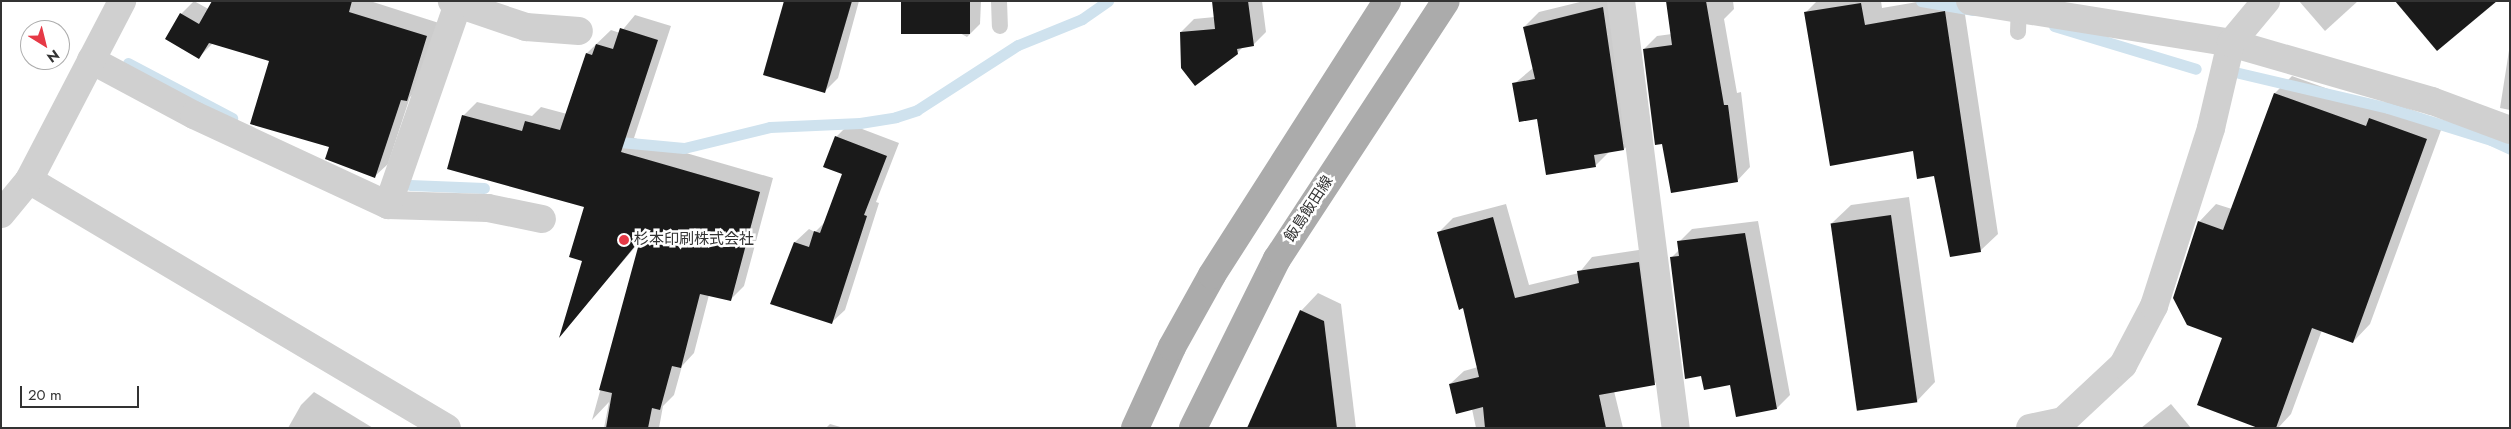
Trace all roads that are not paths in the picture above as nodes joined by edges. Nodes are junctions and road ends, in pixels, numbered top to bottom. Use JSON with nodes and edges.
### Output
{"nodes":[{"id":1,"x":122,"y":1,"type":"edge"},
{"id":2,"x":999,"y":1,"type":"edge"},
{"id":3,"x":1387,"y":1,"type":"edge"},
{"id":4,"x":1446,"y":1,"type":"edge"},
{"id":5,"x":1621,"y":1,"type":"edge"},
{"id":6,"x":1970,"y":1,"type":"edge"},
{"id":7,"x":2266,"y":1,"type":"edge"},
{"id":8,"x":455,"y":3,"type":"edge"},
{"id":9,"x":1000,"y":26,"type":"dead end"},
{"id":10,"x":579,"y":31,"type":"dead end"},
{"id":11,"x":2231,"y":43,"type":"junction"},
{"id":12,"x":91,"y":60,"type":"junction"},
{"id":13,"x":2510,"y":130,"type":"edge"},
{"id":14,"x":29,"y":180,"type":"junction"},
{"id":15,"x":388,"y":205,"type":"junction"},
{"id":16,"x":1,"y":214,"type":"edge"},
{"id":17,"x":542,"y":219,"type":"dead end"},
{"id":18,"x":447,"y":428,"type":"edge"},
{"id":19,"x":1135,"y":428,"type":"edge"},
{"id":20,"x":1193,"y":428,"type":"edge"},
{"id":21,"x":1676,"y":428,"type":"edge"},
{"id":22,"x":2030,"y":428,"type":"edge"}],
"edges":[{"from":1,"to":12,"type":"street"},
{"from":2,"to":9,"type":"lane"},
{"from":3,"to":19,"type":"main road"},
{"from":4,"to":20,"type":"main road","name":"飯島飯田線"},
{"from":5,"to":21,"type":"street"},
{"from":6,"to":11,"type":"street"},
{"from":7,"to":11,"type":"street"},
{"from":8,"to":10,"type":"street"},
{"from":8,"to":15,"type":"street"},
{"from":11,"to":13,"type":"street"},
{"from":11,"to":22,"type":"street"},
{"from":12,"to":14,"type":"street"},
{"from":12,"to":15,"type":"street"},
{"from":14,"to":16,"type":"street"},
{"from":14,"to":18,"type":"street"},
{"from":15,"to":17,"type":"street"}]}
